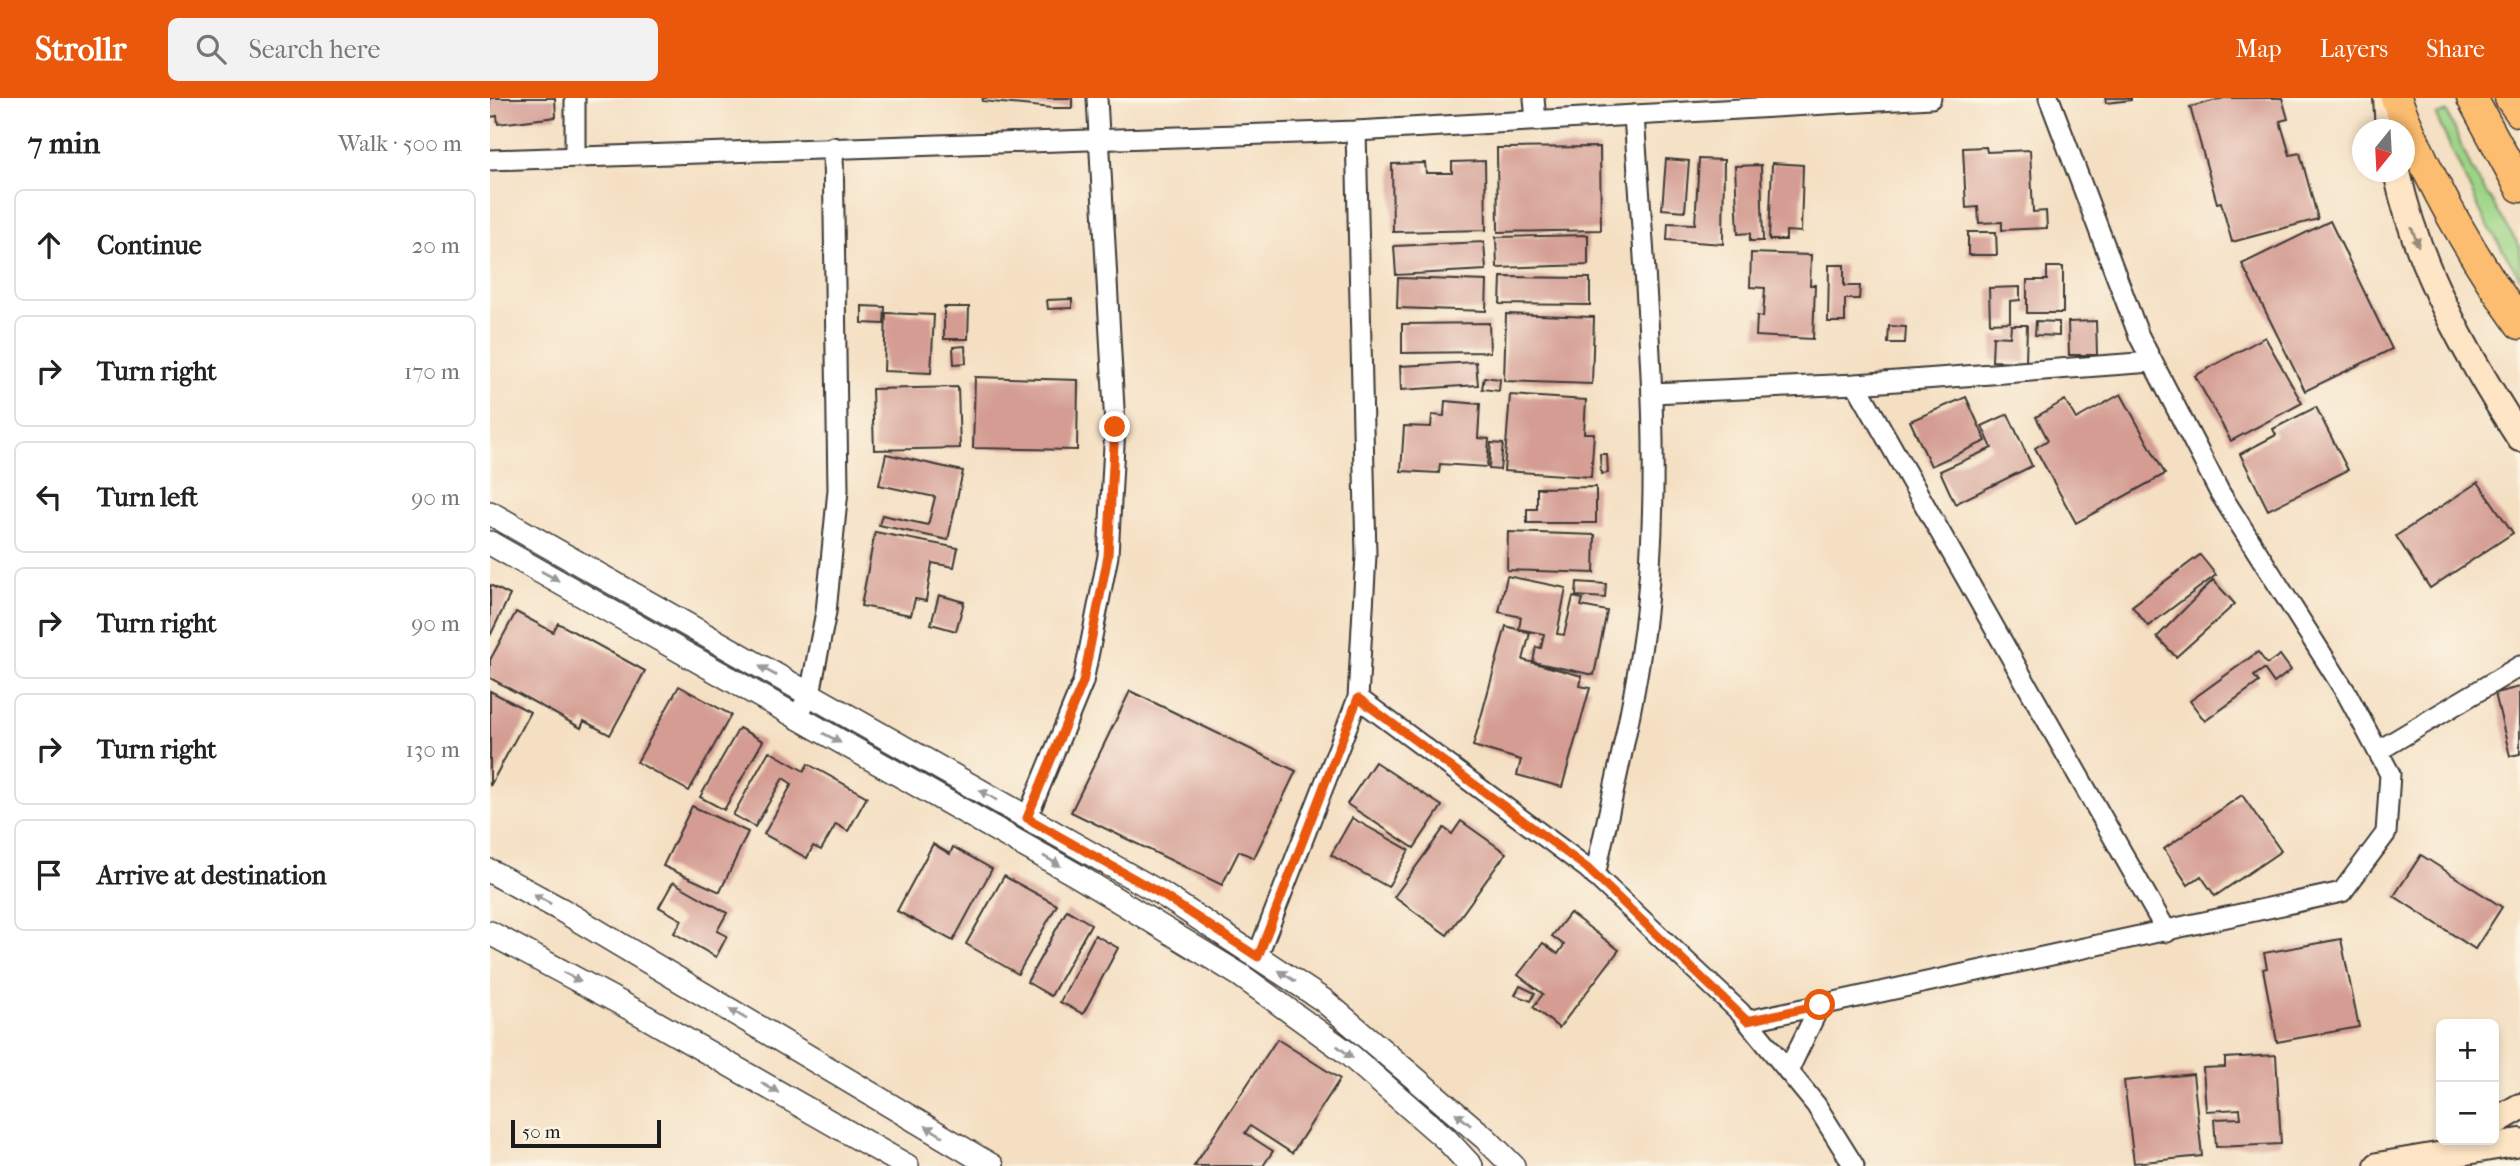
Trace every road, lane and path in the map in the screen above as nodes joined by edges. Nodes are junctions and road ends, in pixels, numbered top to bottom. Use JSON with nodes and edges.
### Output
{"nodes":[{"id":1,"x":575,"y":98,"type":"edge"},
{"id":2,"x":1097,"y":98,"type":"edge"},
{"id":3,"x":1534,"y":98,"type":"edge"},
{"id":4,"x":1931,"y":98,"type":"edge"},
{"id":5,"x":2049,"y":98,"type":"edge"},
{"id":6,"x":2387,"y":98,"type":"edge"},
{"id":7,"x":2396,"y":98,"type":"edge"},
{"id":8,"x":2472,"y":98,"type":"edge"},
{"id":9,"x":2510,"y":98,"type":"edge"},
{"id":10,"x":2520,"y":112,"type":"edge"},
{"id":11,"x":1634,"y":115,"type":"junction"},
{"id":12,"x":2388,"y":119,"type":"edge"},
{"id":13,"x":1536,"y":121,"type":"junction"},
{"id":14,"x":1356,"y":131,"type":"junction"},
{"id":15,"x":1098,"y":139,"type":"junction"},
{"id":16,"x":833,"y":147,"type":"junction"},
{"id":17,"x":575,"y":155,"type":"junction"},
{"id":18,"x":490,"y":160,"type":"edge"},
{"id":19,"x":2399,"y":182,"type":"edge"},
{"id":20,"x":2520,"y":187,"type":"edge"},
{"id":21,"x":2520,"y":324,"type":"edge"},
{"id":22,"x":2152,"y":362,"type":"junction"},
{"id":23,"x":1856,"y":384,"type":"junction"},
{"id":24,"x":1652,"y":393,"type":"junction"},
{"id":25,"x":2520,"y":438,"type":"edge"},
{"id":26,"x":490,"y":513,"type":"edge"},
{"id":27,"x":490,"y":543,"type":"edge"},
{"id":28,"x":2520,"y":666,"type":"edge"},
{"id":29,"x":810,"y":694,"type":"junction"},
{"id":30,"x":1358,"y":698,"type":"junction"},
{"id":31,"x":796,"y":718,"type":"junction"},
{"id":32,"x":2378,"y":751,"type":"junction"},
{"id":33,"x":1027,"y":818,"type":"junction"},
{"id":34,"x":490,"y":871,"type":"edge"},
{"id":35,"x":1595,"y":876,"type":"junction"},
{"id":36,"x":2167,"y":932,"type":"junction"},
{"id":37,"x":490,"y":933,"type":"edge"},
{"id":38,"x":1258,"y":957,"type":"junction"},
{"id":39,"x":1820,"y":1005,"type":"junction"},
{"id":40,"x":1747,"y":1021,"type":"junction"},
{"id":41,"x":1788,"y":1071,"type":"junction"},
{"id":42,"x":2520,"y":1107,"type":"edge"},
{"id":43,"x":2499,"y":1119,"type":"edge"},
{"id":44,"x":2520,"y":1142,"type":"edge"},
{"id":45,"x":2444,"y":1145,"type":"edge"},
{"id":46,"x":2410,"y":1160,"type":"junction"},
{"id":47,"x":907,"y":1166,"type":"edge"},
{"id":48,"x":992,"y":1166,"type":"edge"},
{"id":49,"x":1471,"y":1166,"type":"edge"},
{"id":50,"x":1513,"y":1166,"type":"edge"},
{"id":51,"x":1854,"y":1166,"type":"edge"},
{"id":52,"x":2378,"y":1166,"type":"edge"}],
"edges":[{"from":1,"to":17,"type":"street"},
{"from":2,"to":15,"type":"street"},
{"from":3,"to":13,"type":"street"},
{"from":4,"to":11,"type":"street"},
{"from":5,"to":22,"type":"street"},
{"from":6,"to":12,"type":"main road"},
{"from":7,"to":21,"type":"main road"},
{"from":8,"to":20,"type":"main road"},
{"from":9,"to":10,"type":"main road"},
{"from":11,"to":13,"type":"street"},
{"from":11,"to":24,"type":"street"},
{"from":13,"to":14,"type":"street"},
{"from":14,"to":15,"type":"street"},
{"from":14,"to":30,"type":"street"},
{"from":15,"to":16,"type":"street"},
{"from":15,"to":33,"type":"street"},
{"from":16,"to":17,"type":"street"},
{"from":16,"to":29,"type":"street"},
{"from":17,"to":18,"type":"street"},
{"from":19,"to":25,"type":"main road","one_way":true},
{"from":22,"to":23,"type":"street"},
{"from":22,"to":32,"type":"street"},
{"from":23,"to":24,"type":"street"},
{"from":23,"to":36,"type":"street"},
{"from":24,"to":35,"type":"street"},
{"from":29,"to":26,"type":"street","one_way":true},
{"from":27,"to":31,"type":"street","one_way":true},
{"from":28,"to":32,"type":"street"},
{"from":29,"to":31,"type":"street"},
{"from":33,"to":29,"type":"street","one_way":true},
{"from":30,"to":35,"type":"street"},
{"from":30,"to":38,"type":"street"},
{"from":31,"to":49,"type":"street","one_way":true},
{"from":32,"to":36,"type":"street"},
{"from":33,"to":38,"type":"street"},
{"from":48,"to":34,"type":"street","one_way":true},
{"from":35,"to":40,"type":"street"},
{"from":36,"to":39,"type":"street"},
{"from":37,"to":47,"type":"street","one_way":true},
{"from":50,"to":38,"type":"street","one_way":true},
{"from":39,"to":40,"type":"street"},
{"from":39,"to":41,"type":"street"},
{"from":40,"to":41,"type":"street"},
{"from":41,"to":51,"type":"street"},
{"from":42,"to":43,"type":"main road"},
{"from":44,"to":46,"type":"main road"},
{"from":45,"to":46,"type":"main road"},
{"from":46,"to":52,"type":"main road"}]}
